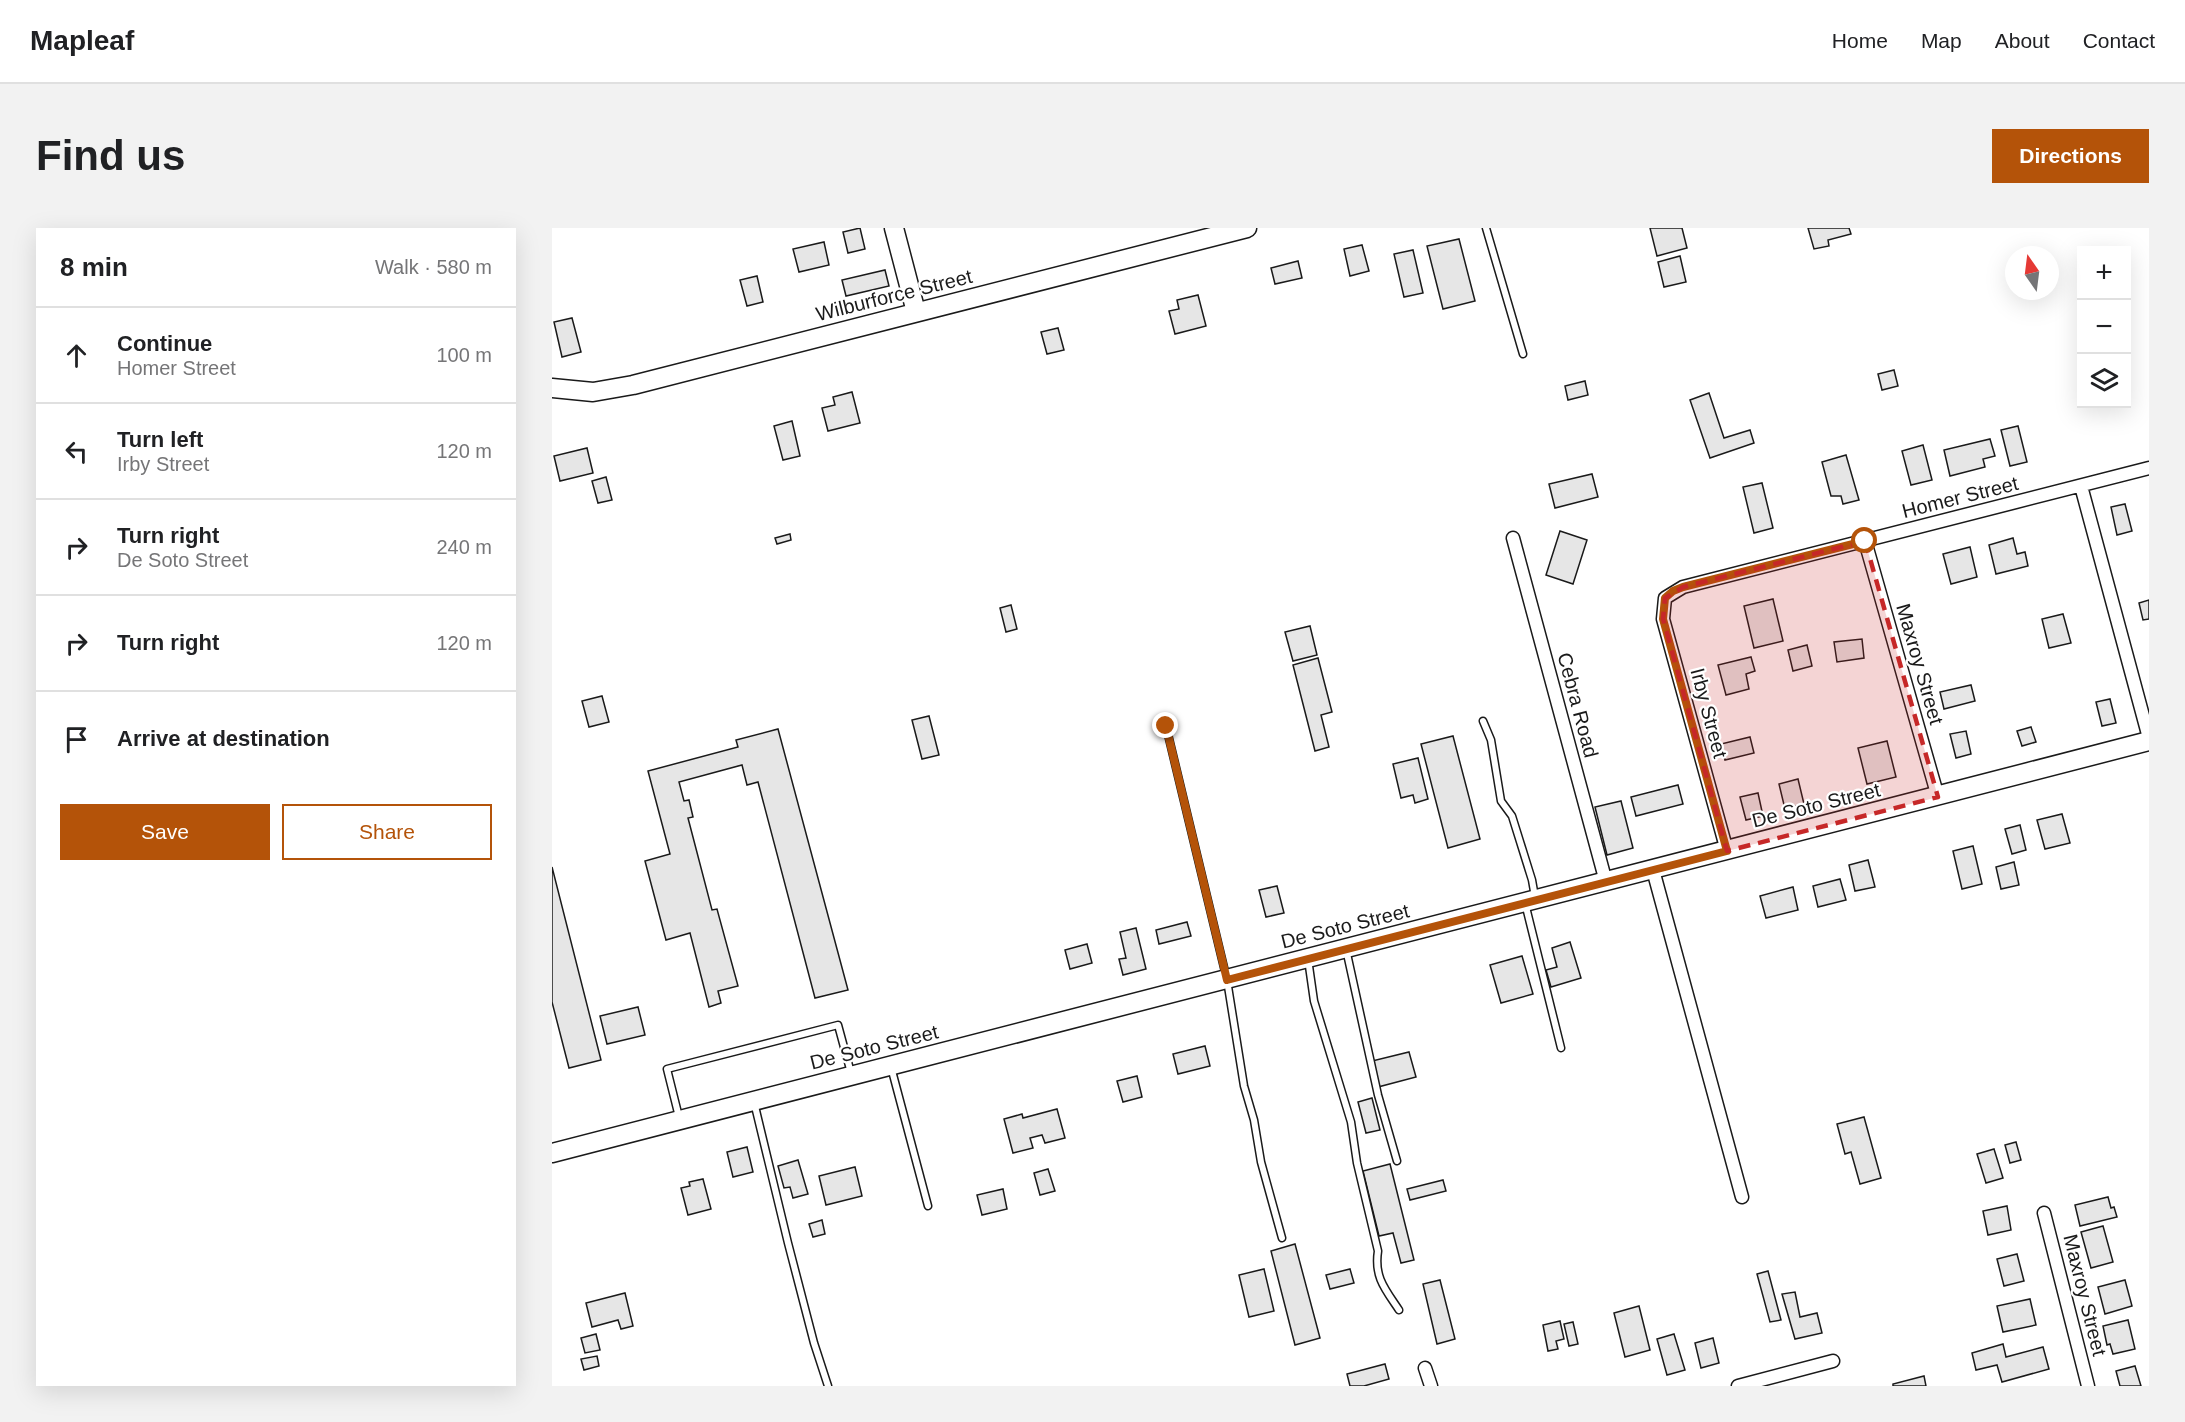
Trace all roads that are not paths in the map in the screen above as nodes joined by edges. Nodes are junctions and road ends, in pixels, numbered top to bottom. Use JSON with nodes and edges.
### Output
{"nodes":[{"id":1,"x":894,"y":228,"type":"edge"},
{"id":2,"x":1247,"y":228,"type":"edge"},
{"id":3,"x":1486,"y":228,"type":"edge"},
{"id":4,"x":916,"y":312,"type":"junction"},
{"id":5,"x":1523,"y":354,"type":"dead end"},
{"id":6,"x":552,"y":388,"type":"edge"},
{"id":7,"x":2149,"y":468,"type":"edge"},
{"id":8,"x":2081,"y":486,"type":"junction"},
{"id":9,"x":1513,"y":538,"type":"dead end"},
{"id":10,"x":1865,"y":541,"type":"junction"},
{"id":11,"x":1675,"y":590,"type":"joint"},
{"id":12,"x":1483,"y":721,"type":"dead end"},
{"id":13,"x":1166,"y":726,"type":"dead end"},
{"id":14,"x":2149,"y":739,"type":"edge"},
{"id":15,"x":1938,"y":796,"type":"junction"},
{"id":16,"x":1727,"y":851,"type":"junction"},
{"id":17,"x":1653,"y":870,"type":"junction"},
{"id":18,"x":1606,"y":882,"type":"junction"},
{"id":19,"x":1530,"y":902,"type":"junction"},
{"id":20,"x":1346,"y":949,"type":"junction"},
{"id":21,"x":1308,"y":959,"type":"junction"},
{"id":22,"x":1227,"y":980,"type":"junction"},
{"id":23,"x":1562,"y":1048,"type":"dead end"},
{"id":24,"x":891,"y":1066,"type":"junction"},
{"id":25,"x":852,"y":1076,"type":"junction"},
{"id":26,"x":754,"y":1101,"type":"junction"},
{"id":27,"x":679,"y":1121,"type":"junction"},
{"id":28,"x":552,"y":1153,"type":"edge"},
{"id":29,"x":1397,"y":1161,"type":"dead end"},
{"id":30,"x":1742,"y":1197,"type":"dead end"},
{"id":31,"x":928,"y":1206,"type":"dead end"},
{"id":32,"x":2044,"y":1213,"type":"dead end"},
{"id":33,"x":1282,"y":1238,"type":"dead end"},
{"id":34,"x":1399,"y":1310,"type":"dead end"},
{"id":35,"x":1833,"y":1361,"type":"dead end"},
{"id":36,"x":1425,"y":1368,"type":"dead end"},
{"id":37,"x":1756,"y":1384,"type":"edge"},
{"id":38,"x":828,"y":1386,"type":"edge"},
{"id":39,"x":1431,"y":1386,"type":"edge"},
{"id":40,"x":1738,"y":1386,"type":"edge"},
{"id":41,"x":2088,"y":1386,"type":"edge"}],
"edges":[{"from":1,"to":4,"type":"street"},
{"from":2,"to":4,"type":"street","name":"Wilburforce Street"},
{"from":3,"to":5,"type":"lane"},
{"from":4,"to":6,"type":"street","name":"Wilburforce Street"},
{"from":7,"to":8,"type":"street","name":"Homer Street"},
{"from":8,"to":10,"type":"street","name":"Homer Street"},
{"from":8,"to":14,"type":"street"},
{"from":9,"to":18,"type":"street","name":"Cebra Road"},
{"from":10,"to":11,"type":"street","name":"Homer Street"},
{"from":10,"to":15,"type":"street","name":"Maxroy Street"},
{"from":11,"to":16,"type":"street","name":"Irby Street"},
{"from":12,"to":19,"type":"lane"},
{"from":13,"to":22,"type":"lane"},
{"from":14,"to":15,"type":"street","name":"De Soto Street"},
{"from":15,"to":16,"type":"street","name":"De Soto Street"},
{"from":16,"to":17,"type":"street","name":"De Soto Street"},
{"from":17,"to":18,"type":"street","name":"De Soto Street"},
{"from":17,"to":30,"type":"street"},
{"from":18,"to":19,"type":"street","name":"De Soto Street"},
{"from":19,"to":20,"type":"street","name":"De Soto Street"},
{"from":19,"to":23,"type":"lane"},
{"from":20,"to":21,"type":"street","name":"De Soto Street"},
{"from":20,"to":29,"type":"lane"},
{"from":21,"to":22,"type":"street","name":"De Soto Street"},
{"from":21,"to":34,"type":"lane"},
{"from":22,"to":24,"type":"street","name":"De Soto Street"},
{"from":22,"to":33,"type":"lane"},
{"from":24,"to":25,"type":"street","name":"De Soto Street"},
{"from":24,"to":31,"type":"lane"},
{"from":25,"to":26,"type":"street","name":"De Soto Street"},
{"from":25,"to":27,"type":"lane"},
{"from":26,"to":27,"type":"street","name":"De Soto Street"},
{"from":26,"to":38,"type":"lane"},
{"from":27,"to":28,"type":"street","name":"De Soto Street"},
{"from":32,"to":41,"type":"street","name":"Maxroy Street"},
{"from":35,"to":37,"type":"street"},
{"from":36,"to":39,"type":"street"},
{"from":37,"to":40,"type":"street"}]}
